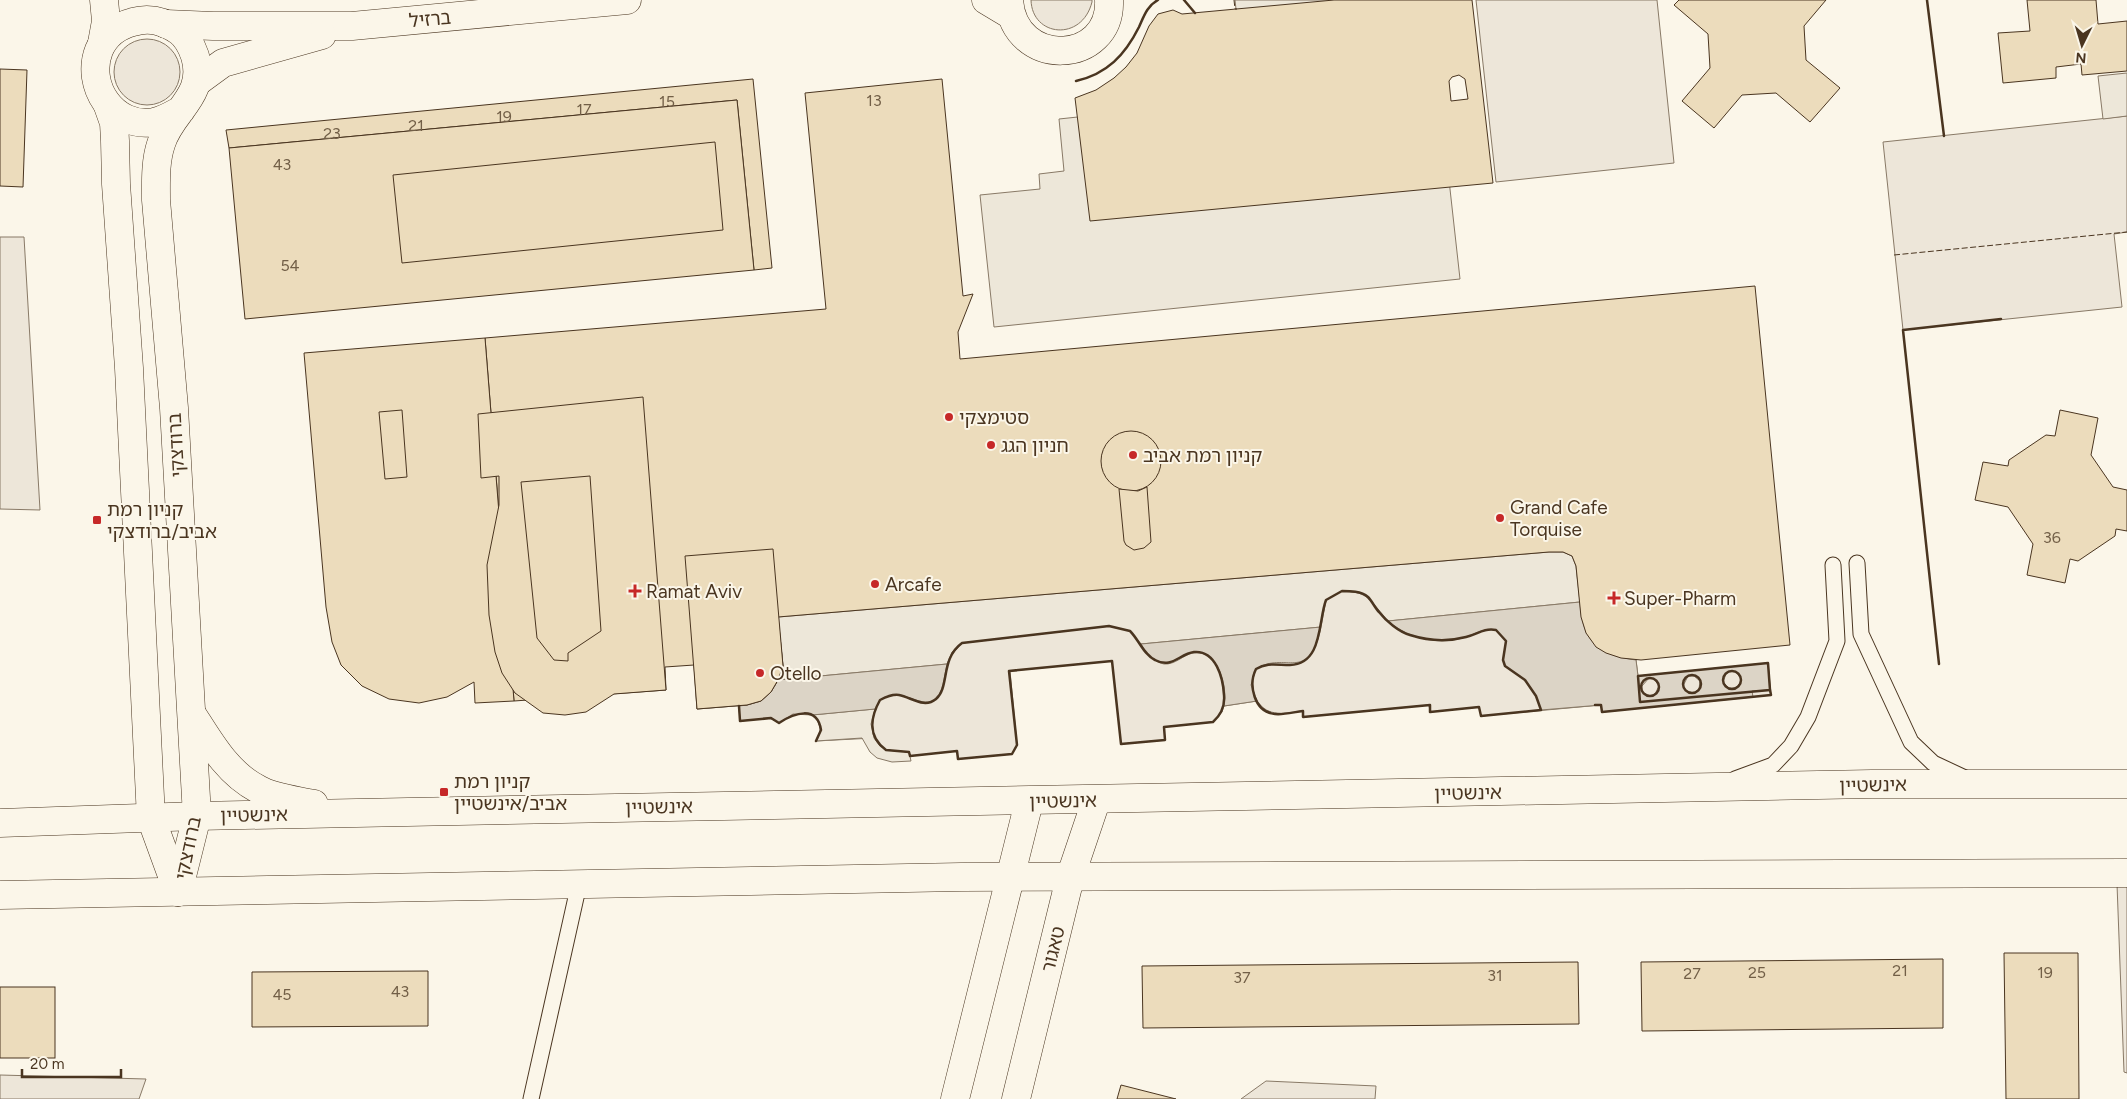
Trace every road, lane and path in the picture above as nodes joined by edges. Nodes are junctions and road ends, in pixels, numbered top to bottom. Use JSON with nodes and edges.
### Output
{"nodes":[{"id":1,"x":104,"y":0,"type":"edge"},
{"id":2,"x":627,"y":0,"type":"edge"},
{"id":3,"x":986,"y":0,"type":"edge"},
{"id":4,"x":1111,"y":2,"type":"edge"},
{"id":5,"x":1010,"y":8,"type":"edge"},
{"id":6,"x":156,"y":15,"type":"edge"},
{"id":7,"x":352,"y":26,"type":"junction"},
{"id":8,"x":102,"y":43,"type":"junction"},
{"id":9,"x":197,"y":82,"type":"junction"},
{"id":10,"x":108,"y":106,"type":"junction"},
{"id":11,"x":181,"y":110,"type":"junction"},
{"id":12,"x":1857,"y":563,"type":"dead end"},
{"id":13,"x":1832,"y":564,"type":"dead end"},
{"id":14,"x":191,"y":713,"type":"junction"},
{"id":15,"x":1975,"y":784,"type":"junction"},
{"id":16,"x":2127,"y":784,"type":"edge"},
{"id":17,"x":1708,"y":788,"type":"junction"},
{"id":18,"x":1096,"y":801,"type":"junction"},
{"id":19,"x":1029,"y":802,"type":"junction"},
{"id":20,"x":357,"y":813,"type":"junction"},
{"id":21,"x":197,"y":816,"type":"junction"},
{"id":22,"x":151,"y":818,"type":"junction"},
{"id":23,"x":0,"y":823,"type":"edge"},
{"id":24,"x":2127,"y":873,"type":"edge"},
{"id":25,"x":1011,"y":878,"type":"junction"},
{"id":26,"x":1070,"y":878,"type":"junction"},
{"id":27,"x":579,"y":884,"type":"junction"},
{"id":28,"x":178,"y":892,"type":"junction"},
{"id":29,"x":0,"y":895,"type":"edge"},
{"id":30,"x":531,"y":1099,"type":"edge"},
{"id":31,"x":955,"y":1099,"type":"edge"},
{"id":32,"x":1016,"y":1099,"type":"edge"}],
"edges":[{"from":1,"to":8,"type":"street"},
{"from":2,"to":7,"type":"street","name":"ברזיל"},
{"from":3,"to":5,"type":"street"},
{"from":4,"to":5,"type":"street"},
{"from":6,"to":7,"type":"street","name":"ברזיל"},
{"from":6,"to":8,"type":"street"},
{"from":6,"to":9,"type":"street"},
{"from":7,"to":9,"type":"street","name":"ברזיל"},
{"from":8,"to":10,"type":"street"},
{"from":9,"to":11,"type":"street"},
{"from":10,"to":11,"type":"street"},
{"from":10,"to":22,"type":"street","name":"ברודצקי"},
{"from":11,"to":14,"type":"street","name":"ברודצקי"},
{"from":12,"to":15,"type":"lane"},
{"from":13,"to":17,"type":"lane"},
{"from":14,"to":20,"type":"street"},
{"from":14,"to":21,"type":"street","name":"ברודצקי"},
{"from":15,"to":16,"type":"street","name":"אינשטיין"},
{"from":15,"to":17,"type":"street","name":"אינשטיין"},
{"from":17,"to":18,"type":"street","name":"אינשטיין"},
{"from":18,"to":19,"type":"street","name":"אינשטיין"},
{"from":18,"to":26,"type":"street","name":"טאגור"},
{"from":19,"to":20,"type":"street","name":"אינשטיין"},
{"from":19,"to":25,"type":"street"},
{"from":20,"to":21,"type":"street","name":"אינשטיין"},
{"from":21,"to":22,"type":"street","name":"אינשטיין"},
{"from":21,"to":28,"type":"street","name":"ברודצקי"},
{"from":22,"to":23,"type":"street","name":"אינשטיין"},
{"from":22,"to":28,"type":"street","name":"ברודצקי"},
{"from":24,"to":26,"type":"street"},
{"from":25,"to":26,"type":"street"},
{"from":25,"to":27,"type":"street"},
{"from":25,"to":31,"type":"street"},
{"from":26,"to":32,"type":"street","name":"טאגור"},
{"from":27,"to":28,"type":"street"},
{"from":27,"to":30,"type":"lane"},
{"from":28,"to":29,"type":"street"}]}
